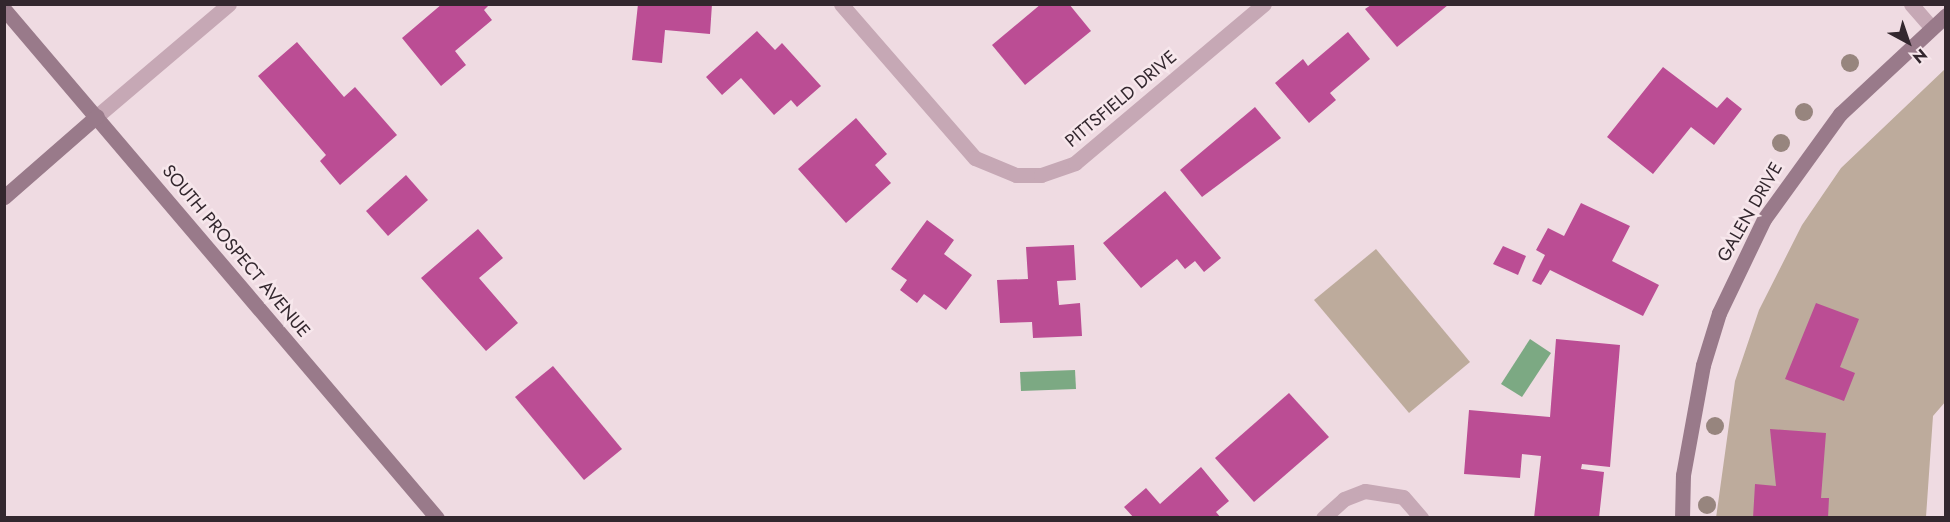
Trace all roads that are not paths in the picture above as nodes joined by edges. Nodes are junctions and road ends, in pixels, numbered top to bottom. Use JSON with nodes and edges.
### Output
{"nodes":[{"id":1,"x":229,"y":4,"type":"edge"},
{"id":2,"x":841,"y":4,"type":"edge"},
{"id":3,"x":1264,"y":4,"type":"edge"},
{"id":4,"x":1911,"y":4,"type":"edge"},
{"id":5,"x":4,"y":9,"type":"edge"},
{"id":6,"x":1946,"y":15,"type":"edge"},
{"id":7,"x":1929,"y":25,"type":"junction"},
{"id":8,"x":97,"y":116,"type":"junction"},
{"id":9,"x":4,"y":197,"type":"edge"},
{"id":10,"x":436,"y":518,"type":"edge"},
{"id":11,"x":1323,"y":518,"type":"edge"},
{"id":12,"x":1421,"y":518,"type":"edge"},
{"id":13,"x":1682,"y":518,"type":"edge"}],
"edges":[{"from":1,"to":8,"type":"street"},
{"from":2,"to":3,"type":"street","name":"PITTSFIELD DRIVE"},
{"from":4,"to":7,"type":"street"},
{"from":5,"to":8,"type":"street","name":"SOUTH PROSPECT AVENUE"},
{"from":6,"to":7,"type":"street","name":"GALEN DRIVE"},
{"from":7,"to":13,"type":"street","name":"GALEN DRIVE"},
{"from":8,"to":9,"type":"street"},
{"from":8,"to":10,"type":"street","name":"SOUTH PROSPECT AVENUE"},
{"from":11,"to":12,"type":"street"}]}
